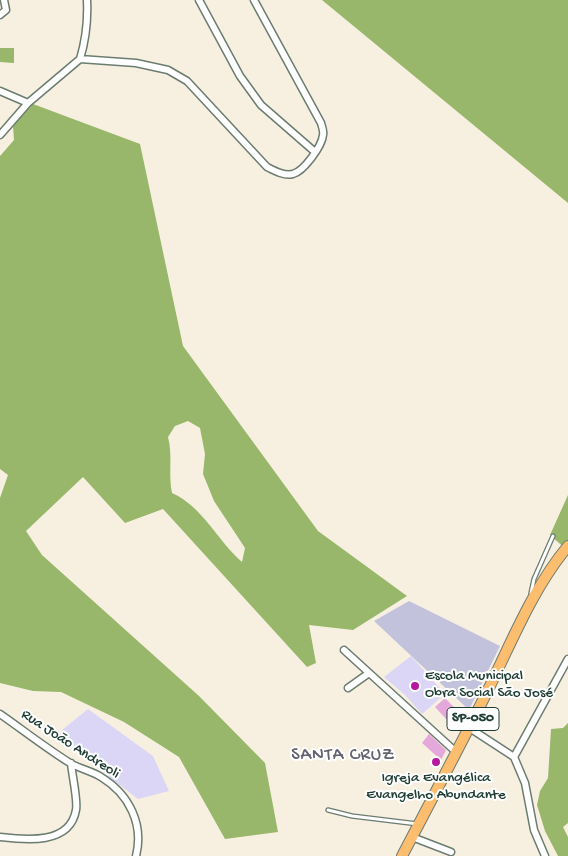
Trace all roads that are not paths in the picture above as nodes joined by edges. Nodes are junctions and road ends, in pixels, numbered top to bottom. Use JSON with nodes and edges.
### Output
{"nodes":[{"id":1,"x":4,"y":0,"type":"edge"},
{"id":2,"x":86,"y":0,"type":"edge"},
{"id":3,"x":200,"y":0,"type":"edge"},
{"id":4,"x":254,"y":0,"type":"edge"},
{"id":5,"x":3,"y":12,"type":"edge"},
{"id":6,"x":80,"y":58,"type":"junction"},
{"id":7,"x":0,"y":91,"type":"edge"},
{"id":8,"x":28,"y":103,"type":"junction"},
{"id":9,"x":0,"y":135,"type":"edge"},
{"id":10,"x":315,"y":152,"type":"junction"},
{"id":11,"x":553,"y":536,"type":"dead end"},
{"id":12,"x":568,"y":546,"type":"edge"},
{"id":13,"x":528,"y":607,"type":"junction"},
{"id":14,"x":344,"y":650,"type":"dead end"},
{"id":15,"x":568,"y":659,"type":"edge"},
{"id":16,"x":369,"y":673,"type":"junction"},
{"id":17,"x":348,"y":688,"type":"dead end"},
{"id":18,"x":0,"y":714,"type":"edge"},
{"id":19,"x":468,"y":727,"type":"junction"},
{"id":20,"x":456,"y":752,"type":"junction"},
{"id":21,"x":514,"y":757,"type":"junction"},
{"id":22,"x":71,"y":763,"type":"junction"},
{"id":23,"x":328,"y":810,"type":"dead end"},
{"id":24,"x":418,"y":824,"type":"junction"},
{"id":25,"x":0,"y":837,"type":"edge"},
{"id":26,"x":412,"y":837,"type":"junction"},
{"id":27,"x":451,"y":852,"type":"dead end"},
{"id":28,"x":136,"y":856,"type":"edge"},
{"id":29,"x":402,"y":856,"type":"edge"},
{"id":30,"x":545,"y":856,"type":"edge"}],
"edges":[{"from":1,"to":5,"type":"street"},
{"from":2,"to":6,"type":"street"},
{"from":3,"to":10,"type":"street"},
{"from":4,"to":10,"type":"street"},
{"from":6,"to":8,"type":"street"},
{"from":6,"to":10,"type":"street"},
{"from":7,"to":8,"type":"street"},
{"from":8,"to":9,"type":"street"},
{"from":11,"to":13,"type":"lane"},
{"from":12,"to":13,"type":"main road","number":"SP-050"},
{"from":13,"to":19,"type":"main road","number":"SP-050"},
{"from":14,"to":16,"type":"street"},
{"from":15,"to":21,"type":"street"},
{"from":16,"to":17,"type":"street"},
{"from":16,"to":20,"type":"street"},
{"from":18,"to":22,"type":"street","name":"Rua João Andreoli"},
{"from":19,"to":20,"type":"main road","number":"SP-050"},
{"from":19,"to":21,"type":"street"},
{"from":20,"to":24,"type":"main road","number":"SP-050"},
{"from":21,"to":30,"type":"street"},
{"from":22,"to":25,"type":"street"},
{"from":22,"to":28,"type":"street","name":"Rua João Andreoli"},
{"from":23,"to":24,"type":"lane"},
{"from":24,"to":26,"type":"main road","number":"SP-050"},
{"from":26,"to":27,"type":"street"},
{"from":26,"to":29,"type":"main road","number":"SP-050"}]}
